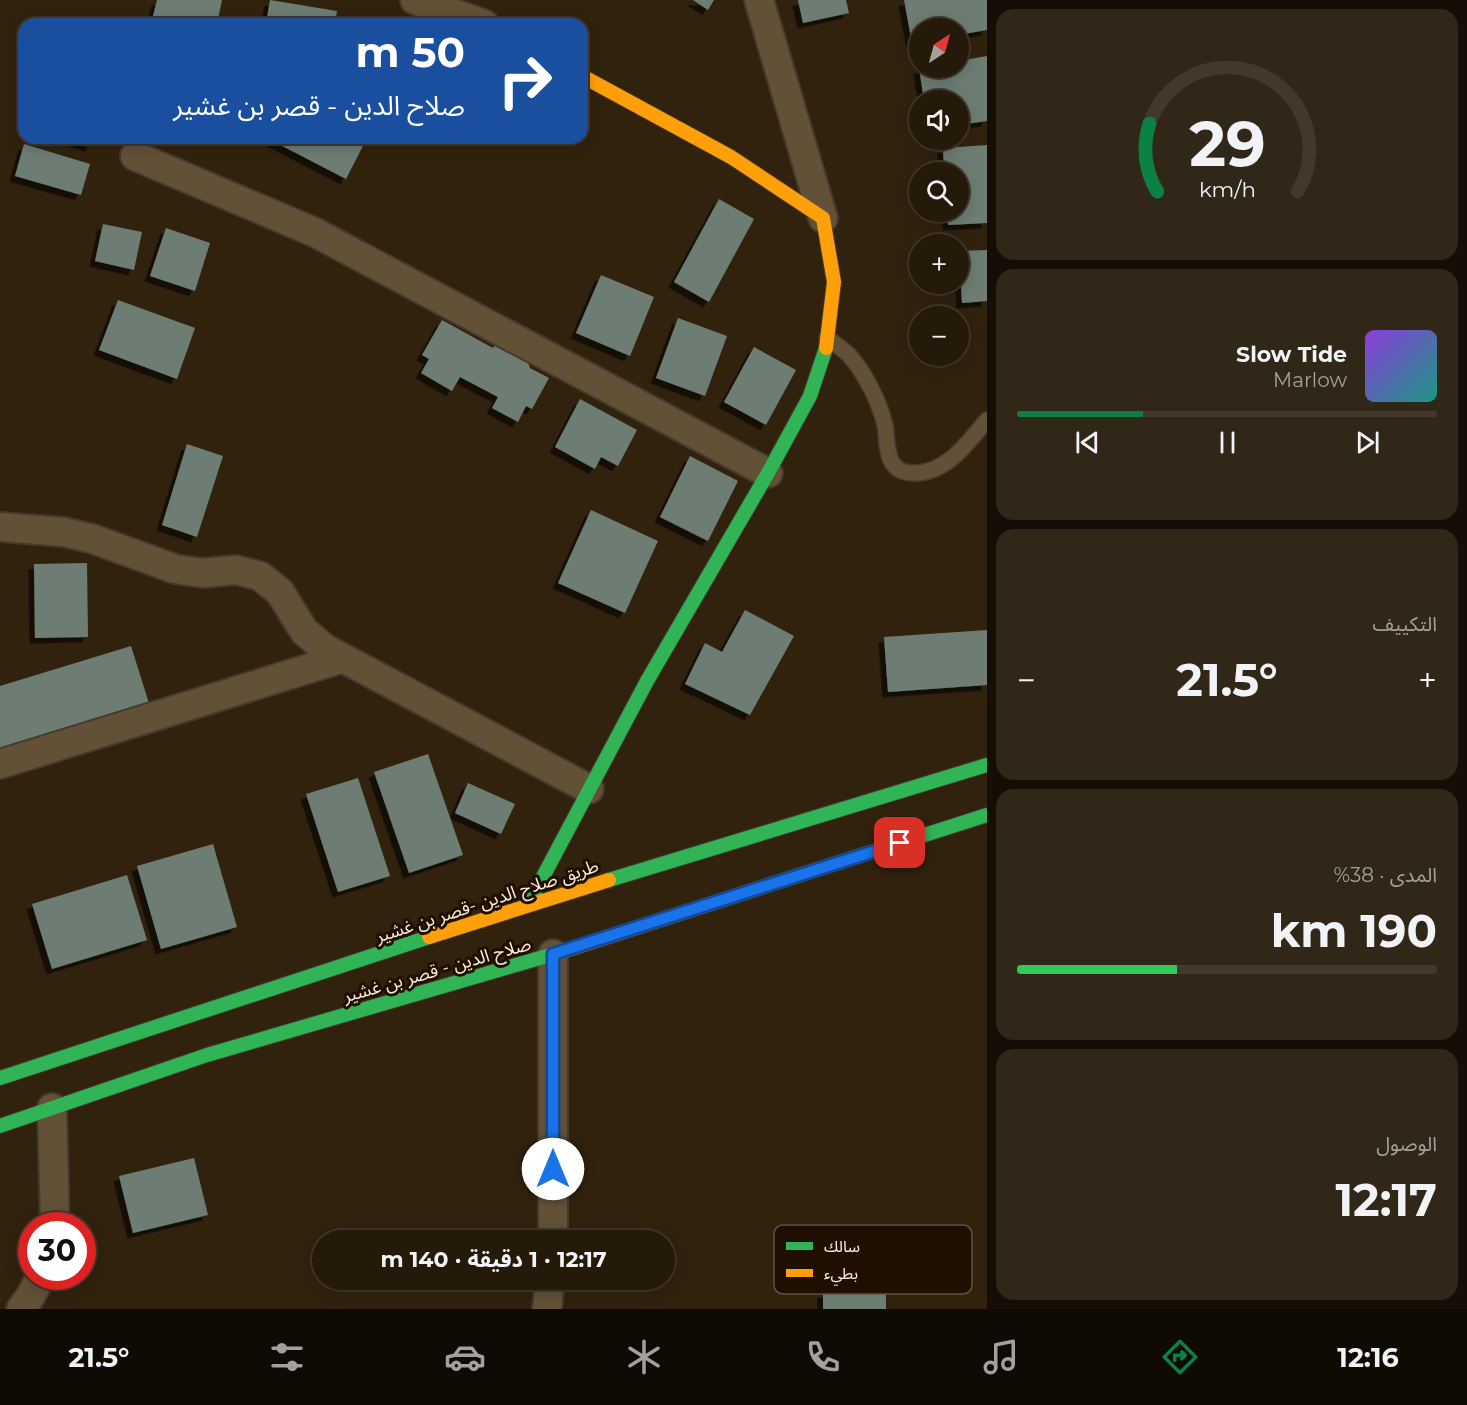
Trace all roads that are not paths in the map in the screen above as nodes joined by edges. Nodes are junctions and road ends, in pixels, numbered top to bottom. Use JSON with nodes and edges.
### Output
{"nodes":[{"id":1,"x":759,"y":0,"type":"edge"},
{"id":2,"x":421,"y":1,"type":"edge"},
{"id":3,"x":468,"y":18,"type":"edge"},
{"id":4,"x":588,"y":79,"type":"edge"},
{"id":5,"x":135,"y":156,"type":"dead end"},
{"id":6,"x":823,"y":218,"type":"junction"},
{"id":7,"x":827,"y":338,"type":"junction"},
{"id":8,"x":987,"y":420,"type":"edge"},
{"id":9,"x":768,"y":472,"type":"junction"},
{"id":10,"x":0,"y":528,"type":"edge"},
{"id":11,"x":343,"y":658,"type":"junction"},
{"id":12,"x":0,"y":764,"type":"edge"},
{"id":13,"x":987,"y":765,"type":"edge"},
{"id":14,"x":590,"y":789,"type":"junction"},
{"id":15,"x":987,"y":815,"type":"edge"},
{"id":16,"x":528,"y":905,"type":"junction"},
{"id":17,"x":553,"y":954,"type":"junction"},
{"id":18,"x":0,"y":1078,"type":"edge"},
{"id":19,"x":52,"y":1108,"type":"junction"},
{"id":20,"x":0,"y":1126,"type":"edge"},
{"id":21,"x":56,"y":1212,"type":"edge"},
{"id":22,"x":553,"y":1230,"type":"edge"},
{"id":23,"x":34,"y":1290,"type":"edge"},
{"id":24,"x":549,"y":1290,"type":"edge"},
{"id":25,"x":21,"y":1309,"type":"edge"},
{"id":26,"x":547,"y":1309,"type":"edge"}],
"edges":[{"from":1,"to":6,"type":"street"},
{"from":2,"to":3,"type":"street"},
{"from":4,"to":6,"type":"main road"},
{"from":5,"to":9,"type":"street"},
{"from":6,"to":7,"type":"main road"},
{"from":7,"to":8,"type":"lane"},
{"from":7,"to":9,"type":"main road"},
{"from":9,"to":14,"type":"main road"},
{"from":10,"to":11,"type":"street"},
{"from":11,"to":12,"type":"street"},
{"from":11,"to":14,"type":"street"},
{"from":13,"to":16,"type":"main road","name":"طريق صلاح الدين -قصر بن غشير"},
{"from":14,"to":16,"type":"main road"},
{"from":15,"to":17,"type":"main road","name":"صلاح الدين - قصر بن غشير"},
{"from":16,"to":18,"type":"main road","name":"طريق صلاح الدين -قصر بن غشير"},
{"from":17,"to":19,"type":"main road","name":"صلاح الدين - قصر بن غشير"},
{"from":17,"to":22,"type":"street"},
{"from":19,"to":20,"type":"main road","name":"صلاح الدين - قصر بن غشير"},
{"from":19,"to":21,"type":"street"},
{"from":23,"to":25,"type":"street"},
{"from":24,"to":26,"type":"street"}]}
